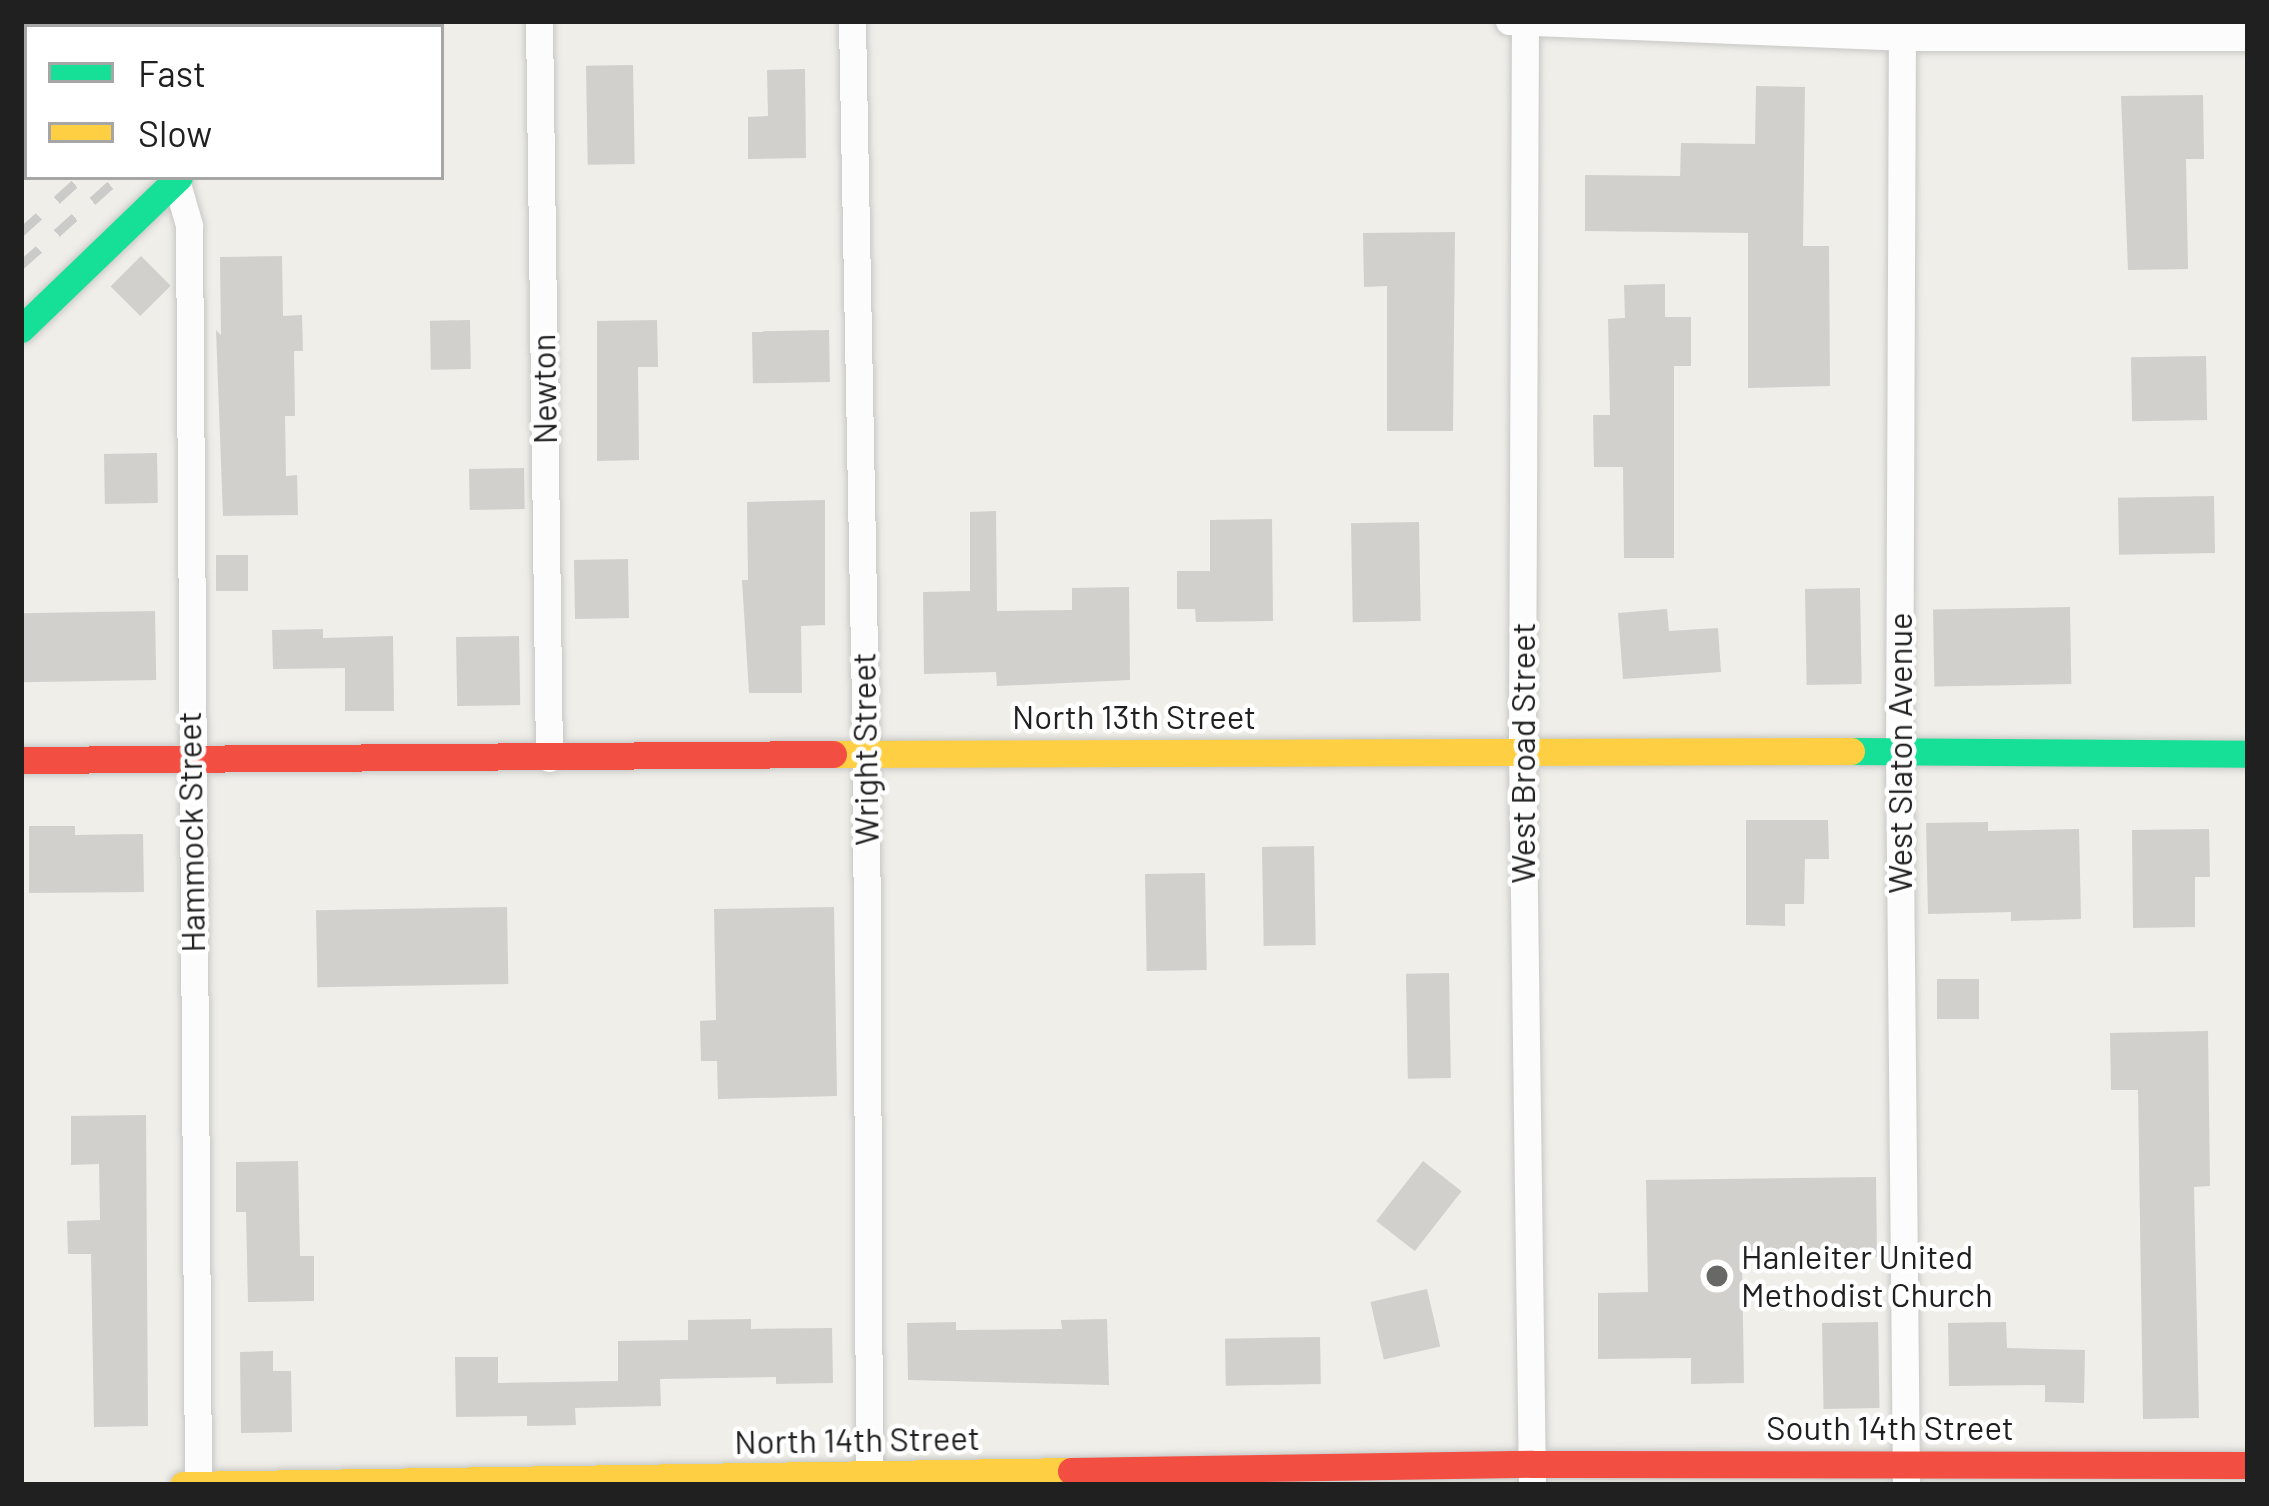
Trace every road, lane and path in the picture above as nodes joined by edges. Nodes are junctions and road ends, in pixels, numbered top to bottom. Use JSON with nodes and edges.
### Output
{"nodes":[{"id":1,"x":539,"y":21,"type":"edge"},
{"id":2,"x":852,"y":21,"type":"edge"},
{"id":3,"x":1507,"y":21,"type":"edge"},
{"id":4,"x":1525,"y":21,"type":"edge"},
{"id":5,"x":1902,"y":29,"type":"edge"},
{"id":6,"x":2248,"y":37,"type":"edge"},
{"id":7,"x":176,"y":180,"type":"edge"},
{"id":8,"x":178,"y":180,"type":"edge"},
{"id":9,"x":21,"y":329,"type":"edge"},
{"id":10,"x":1522,"y":749,"type":"junction"},
{"id":11,"x":1899,"y":754,"type":"junction"},
{"id":12,"x":2248,"y":754,"type":"edge"},
{"id":13,"x":866,"y":755,"type":"junction"},
{"id":14,"x":549,"y":758,"type":"junction"},
{"id":15,"x":21,"y":760,"type":"edge"},
{"id":16,"x":190,"y":760,"type":"junction"},
{"id":17,"x":2248,"y":1465,"type":"edge"},
{"id":18,"x":1906,"y":1474,"type":"edge"},
{"id":19,"x":1532,"y":1475,"type":"edge"},
{"id":20,"x":869,"y":1476,"type":"junction"},
{"id":21,"x":183,"y":1485,"type":"edge"},
{"id":22,"x":198,"y":1485,"type":"edge"}],
"edges":[{"from":1,"to":14,"type":"street","name":"Newton"},
{"from":2,"to":13,"type":"street","name":"Wright Street"},
{"from":3,"to":4,"type":"street"},
{"from":4,"to":5,"type":"street"},
{"from":4,"to":10,"type":"street","name":"West Broad Street"},
{"from":5,"to":6,"type":"street"},
{"from":5,"to":11,"type":"street","name":"West Slaton Avenue"},
{"from":7,"to":9,"type":"street"},
{"from":8,"to":16,"type":"street","name":"Hammock Street"},
{"from":10,"to":11,"type":"street","name":"North 13th Street"},
{"from":10,"to":13,"type":"street","name":"North 13th Street"},
{"from":10,"to":19,"type":"street","name":"West Broad Street"},
{"from":11,"to":12,"type":"street","name":"North 13th Street"},
{"from":11,"to":18,"type":"street","name":"West Slaton Avenue"},
{"from":13,"to":14,"type":"street","name":"North 13th Street"},
{"from":13,"to":20,"type":"street","name":"Wright Street"},
{"from":14,"to":16,"type":"street","name":"North 13th Street"},
{"from":15,"to":16,"type":"street","name":"North 13th Street"},
{"from":16,"to":22,"type":"street","name":"Hammock Street"},
{"from":17,"to":18,"type":"street","name":"South 14th Street"},
{"from":18,"to":19,"type":"street","name":"South 14th Street"},
{"from":19,"to":20,"type":"street","name":"North 14th Street"},
{"from":20,"to":22,"type":"street","name":"North 14th Street"},
{"from":21,"to":22,"type":"street","name":"North 14th Street"}]}
